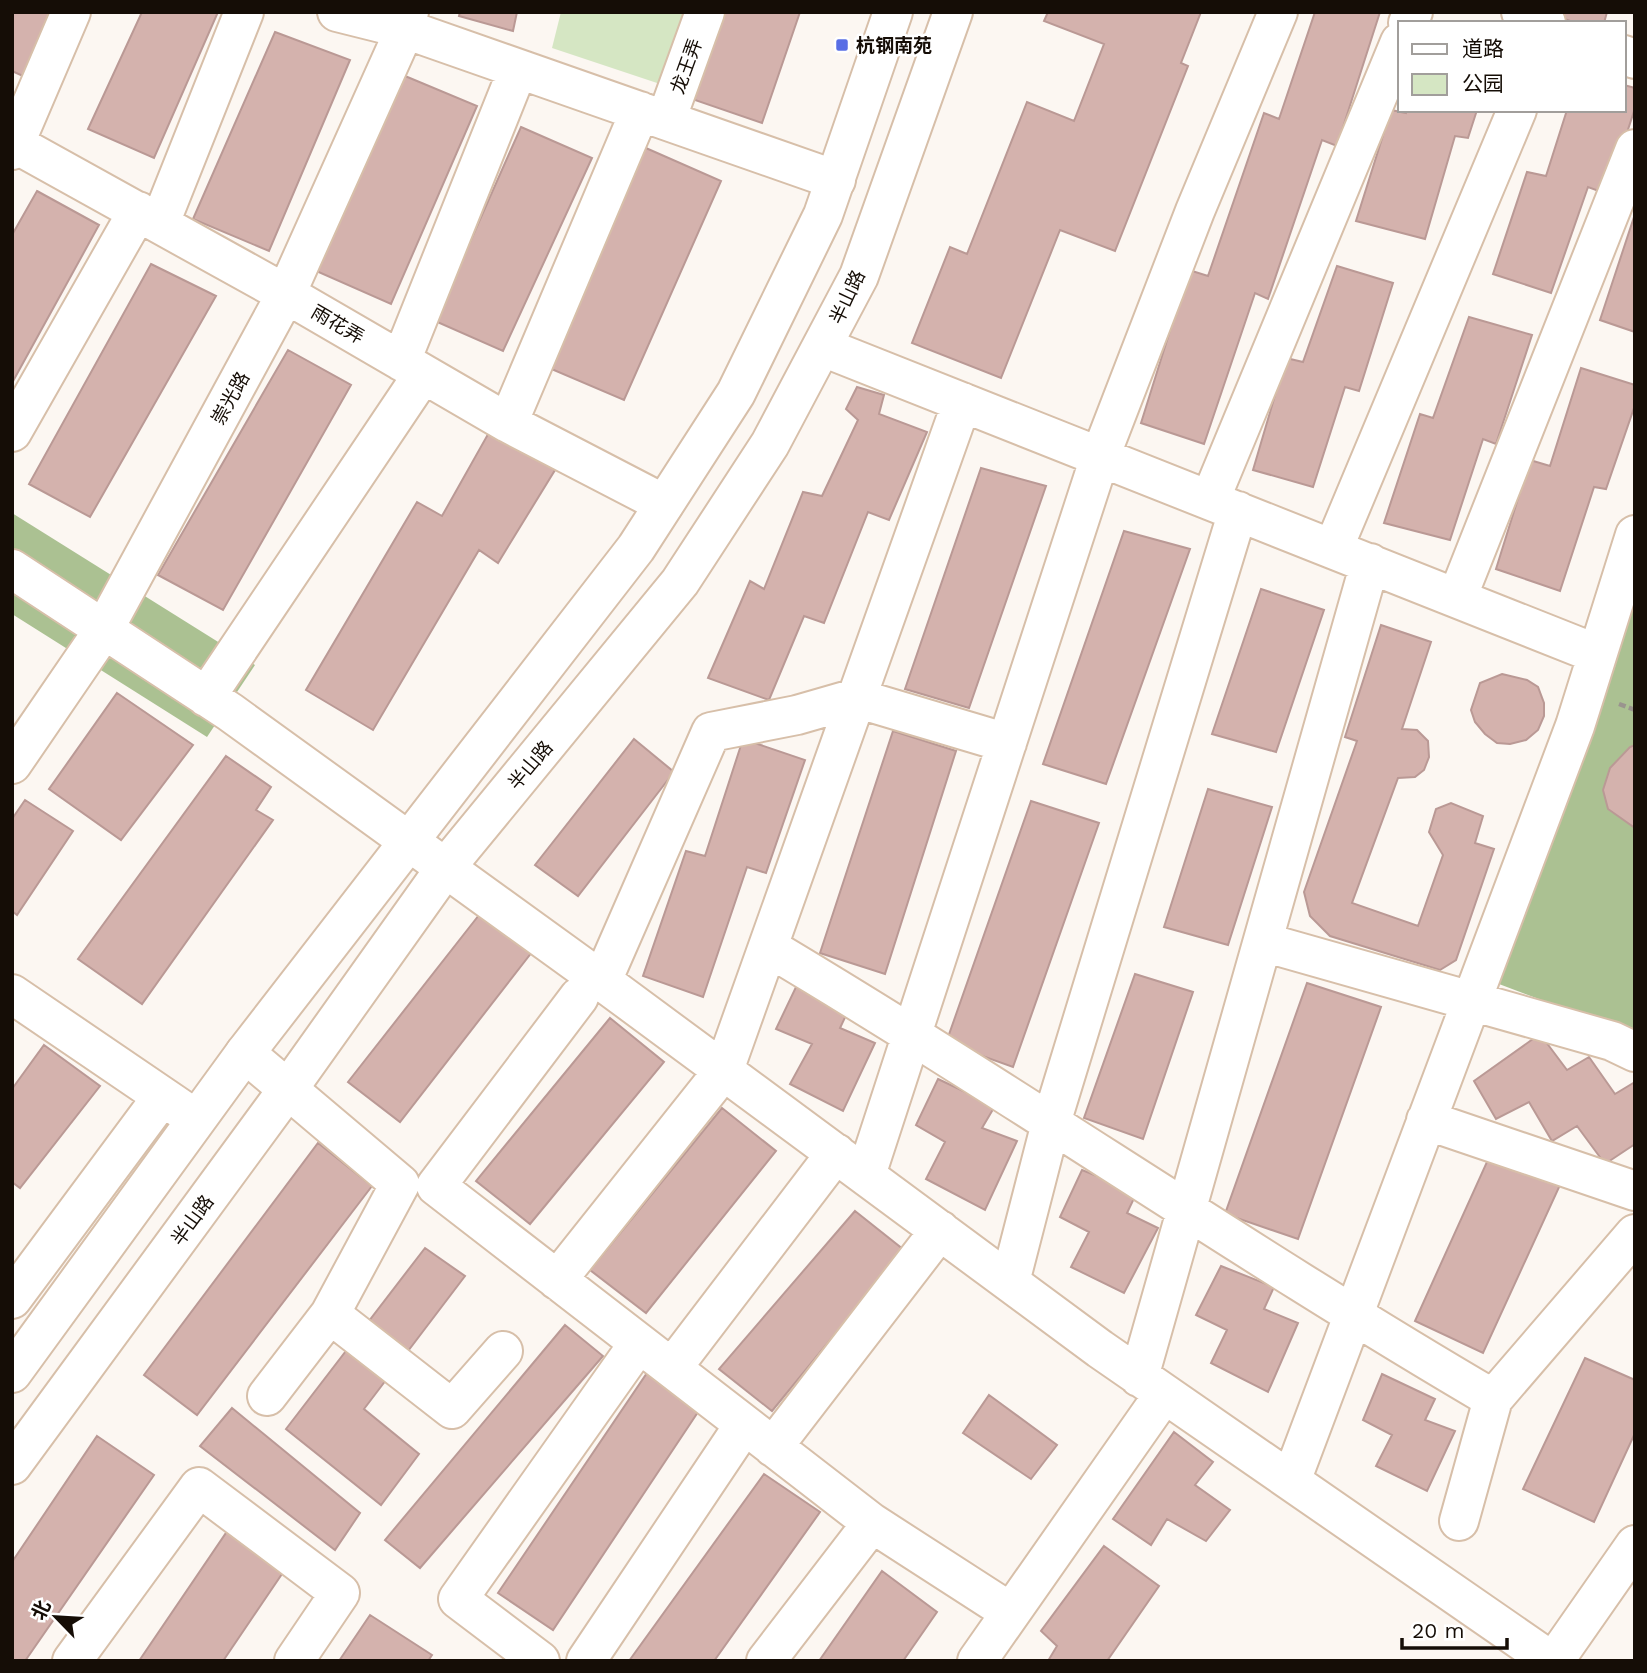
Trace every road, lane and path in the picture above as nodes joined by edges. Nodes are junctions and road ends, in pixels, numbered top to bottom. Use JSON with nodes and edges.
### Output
{"nodes":[{"id":1,"x":71,"y":12,"type":"edge"},
{"id":2,"x":244,"y":12,"type":"edge"},
{"id":3,"x":337,"y":12,"type":"edge"},
{"id":4,"x":705,"y":12,"type":"edge"},
{"id":5,"x":893,"y":12,"type":"edge"},
{"id":6,"x":953,"y":12,"type":"edge"},
{"id":7,"x":1278,"y":12,"type":"edge"},
{"id":8,"x":1521,"y":12,"type":"edge"},
{"id":9,"x":407,"y":21,"type":"edge"},
{"id":10,"x":1541,"y":21,"type":"edge"},
{"id":11,"x":1398,"y":47,"type":"edge"},
{"id":12,"x":518,"y":69,"type":"junction"},
{"id":13,"x":1516,"y":112,"type":"edge"},
{"id":14,"x":653,"y":116,"type":"junction"},
{"id":15,"x":13,"y":145,"type":"edge"},
{"id":16,"x":1635,"y":149,"type":"edge"},
{"id":17,"x":835,"y":180,"type":"junction"},
{"id":18,"x":149,"y":217,"type":"junction"},
{"id":19,"x":286,"y":294,"type":"junction"},
{"id":20,"x":823,"y":347,"type":"junction"},
{"id":21,"x":412,"y":368,"type":"junction"},
{"id":22,"x":961,"y":402,"type":"junction"},
{"id":23,"x":508,"y":423,"type":"junction"},
{"id":24,"x":12,"y":432,"type":"edge"},
{"id":25,"x":1100,"y":457,"type":"junction"},
{"id":26,"x":664,"y":504,"type":"junction"},
{"id":27,"x":1224,"y":506,"type":"junction"},
{"id":28,"x":1635,"y":535,"type":"edge"},
{"id":29,"x":1333,"y":549,"type":"junction"},
{"id":30,"x":1370,"y":563,"type":"junction"},
{"id":31,"x":12,"y":569,"type":"edge"},
{"id":32,"x":1457,"y":598,"type":"junction"},
{"id":33,"x":103,"y":631,"type":"junction"},
{"id":34,"x":1597,"y":654,"type":"junction"},
{"id":35,"x":205,"y":697,"type":"junction"},
{"id":36,"x":856,"y":698,"type":"junction"},
{"id":37,"x":1007,"y":744,"type":"junction"},
{"id":38,"x":12,"y":764,"type":"edge"},
{"id":39,"x":407,"y":839,"type":"junction"},
{"id":40,"x":446,"y":867,"type":"junction"},
{"id":41,"x":1262,"y":942,"type":"junction"},
{"id":42,"x":768,"y":947,"type":"junction"},
{"id":43,"x":591,"y":989,"type":"junction"},
{"id":44,"x":13,"y":996,"type":"edge"},
{"id":45,"x":1471,"y":1003,"type":"junction"},
{"id":46,"x":913,"y":1033,"type":"junction"},
{"id":47,"x":1635,"y":1052,"type":"edge"},
{"id":48,"x":245,"y":1053,"type":"junction"},
{"id":49,"x":724,"y":1070,"type":"junction"},
{"id":50,"x":288,"y":1089,"type":"junction"},
{"id":51,"x":162,"y":1097,"type":"junction"},
{"id":52,"x":197,"y":1119,"type":"junction"},
{"id":53,"x":1426,"y":1121,"type":"junction"},
{"id":54,"x":1051,"y":1123,"type":"junction"},
{"id":55,"x":836,"y":1153,"type":"junction"},
{"id":56,"x":866,"y":1175,"type":"junction"},
{"id":57,"x":1635,"y":1191,"type":"edge"},
{"id":58,"x":1186,"y":1210,"type":"junction"},
{"id":59,"x":940,"y":1230,"type":"junction"},
{"id":60,"x":1635,"y":1234,"type":"edge"},
{"id":61,"x":557,"y":1280,"type":"junction"},
{"id":62,"x":1010,"y":1282,"type":"junction"},
{"id":63,"x":12,"y":1299,"type":"edge"},
{"id":64,"x":330,"y":1314,"type":"junction"},
{"id":65,"x":1353,"y":1317,"type":"junction"},
{"id":66,"x":639,"y":1343,"type":"junction"},
{"id":67,"x":503,"y":1351,"type":"dead end"},
{"id":68,"x":672,"y":1368,"type":"junction"},
{"id":69,"x":12,"y":1373,"type":"edge"},
{"id":70,"x":1152,"y":1385,"type":"junction"},
{"id":71,"x":267,"y":1396,"type":"dead end"},
{"id":72,"x":1493,"y":1399,"type":"junction"},
{"id":73,"x":759,"y":1436,"type":"junction"},
{"id":74,"x":12,"y":1465,"type":"edge"},
{"id":75,"x":1291,"y":1481,"type":"junction"},
{"id":76,"x":1460,"y":1521,"type":"dead end"},
{"id":77,"x":872,"y":1523,"type":"junction"},
{"id":78,"x":1635,"y":1545,"type":"edge"},
{"id":79,"x":1010,"y":1612,"type":"junction"},
{"id":80,"x":72,"y":1661,"type":"edge"},
{"id":81,"x":294,"y":1661,"type":"edge"},
{"id":82,"x":540,"y":1661,"type":"edge"},
{"id":83,"x":586,"y":1661,"type":"edge"},
{"id":84,"x":766,"y":1661,"type":"edge"},
{"id":85,"x":977,"y":1661,"type":"edge"},
{"id":86,"x":1553,"y":1661,"type":"edge"}],
"edges":[{"from":1,"to":15,"type":"main road"},
{"from":2,"to":18,"type":"main road"},
{"from":3,"to":9,"type":"main road"},
{"from":4,"to":14,"type":"main road","name":"龙王弄"},
{"from":5,"to":17,"type":"main road"},
{"from":6,"to":20,"type":"main road","name":"半山路"},
{"from":7,"to":25,"type":"main road"},
{"from":8,"to":10,"type":"main road"},
{"from":9,"to":12,"type":"main road"},
{"from":9,"to":19,"type":"main road","name":"崇光路"},
{"from":11,"to":27,"type":"main road"},
{"from":12,"to":14,"type":"main road"},
{"from":12,"to":21,"type":"main road"},
{"from":13,"to":29,"type":"main road"},
{"from":14,"to":17,"type":"main road"},
{"from":14,"to":23,"type":"main road","name":"龙王弄"},
{"from":15,"to":18,"type":"main road","name":"雨花弄"},
{"from":16,"to":32,"type":"main road"},
{"from":17,"to":26,"type":"main road"},
{"from":18,"to":19,"type":"main road","name":"雨花弄"},
{"from":18,"to":24,"type":"main road"},
{"from":19,"to":21,"type":"main road","name":"雨花弄"},
{"from":19,"to":33,"type":"main road","name":"崇光路"},
{"from":20,"to":22,"type":"main road"},
{"from":20,"to":40,"type":"main road","name":"半山路"},
{"from":21,"to":23,"type":"main road","name":"雨花弄"},
{"from":21,"to":35,"type":"main road"},
{"from":22,"to":25,"type":"main road"},
{"from":22,"to":36,"type":"main road"},
{"from":23,"to":26,"type":"main road","name":"雨花弄"},
{"from":25,"to":27,"type":"main road"},
{"from":25,"to":37,"type":"main road"},
{"from":26,"to":39,"type":"main road"},
{"from":27,"to":29,"type":"main road"},
{"from":27,"to":54,"type":"main road"},
{"from":28,"to":34,"type":"main road"},
{"from":29,"to":30,"type":"main road"},
{"from":30,"to":32,"type":"main road"},
{"from":30,"to":41,"type":"main road"},
{"from":31,"to":33,"type":"main road"},
{"from":32,"to":34,"type":"main road"},
{"from":33,"to":35,"type":"main road"},
{"from":33,"to":38,"type":"main road","name":"崇光路"},
{"from":34,"to":45,"type":"main road"},
{"from":35,"to":39,"type":"main road"},
{"from":36,"to":37,"type":"main road"},
{"from":36,"to":42,"type":"main road"},
{"from":36,"to":43,"type":"main road"},
{"from":37,"to":46,"type":"main road"},
{"from":39,"to":40,"type":"main road"},
{"from":39,"to":48,"type":"main road"},
{"from":40,"to":43,"type":"main road"},
{"from":40,"to":50,"type":"main road","name":"半山路"},
{"from":41,"to":45,"type":"main road"},
{"from":41,"to":58,"type":"main road"},
{"from":42,"to":46,"type":"main road"},
{"from":42,"to":49,"type":"main road"},
{"from":43,"to":49,"type":"main road"},
{"from":43,"to":61,"type":"main road"},
{"from":44,"to":51,"type":"main road"},
{"from":45,"to":47,"type":"main road"},
{"from":45,"to":53,"type":"main road"},
{"from":46,"to":54,"type":"main road"},
{"from":46,"to":56,"type":"main road"},
{"from":48,"to":50,"type":"main road"},
{"from":48,"to":52,"type":"main road"},
{"from":49,"to":55,"type":"main road"},
{"from":49,"to":61,"type":"main road"},
{"from":50,"to":64,"type":"main road"},
{"from":50,"to":74,"type":"main road","name":"半山路"},
{"from":51,"to":52,"type":"main road"},
{"from":51,"to":63,"type":"main road"},
{"from":52,"to":69,"type":"main road"},
{"from":53,"to":57,"type":"main road"},
{"from":53,"to":65,"type":"main road"},
{"from":54,"to":58,"type":"main road"},
{"from":54,"to":62,"type":"main road"},
{"from":55,"to":56,"type":"main road"},
{"from":55,"to":68,"type":"main road"},
{"from":56,"to":59,"type":"main road"},
{"from":58,"to":65,"type":"main road"},
{"from":58,"to":70,"type":"main road"},
{"from":59,"to":62,"type":"main road"},
{"from":59,"to":73,"type":"main road"},
{"from":60,"to":72,"type":"main road"},
{"from":61,"to":66,"type":"main road"},
{"from":62,"to":70,"type":"main road"},
{"from":64,"to":67,"type":"main road"},
{"from":64,"to":71,"type":"main road"},
{"from":65,"to":72,"type":"main road"},
{"from":65,"to":75,"type":"main road"},
{"from":66,"to":68,"type":"main road"},
{"from":66,"to":82,"type":"main road"},
{"from":68,"to":73,"type":"main road"},
{"from":70,"to":75,"type":"main road"},
{"from":70,"to":79,"type":"main road"},
{"from":72,"to":76,"type":"main road"},
{"from":73,"to":77,"type":"main road"},
{"from":73,"to":83,"type":"main road"},
{"from":75,"to":86,"type":"main road"},
{"from":77,"to":79,"type":"main road"},
{"from":77,"to":84,"type":"main road"},
{"from":78,"to":86,"type":"main road"},
{"from":79,"to":85,"type":"main road"},
{"from":80,"to":81,"type":"main road"}]}
